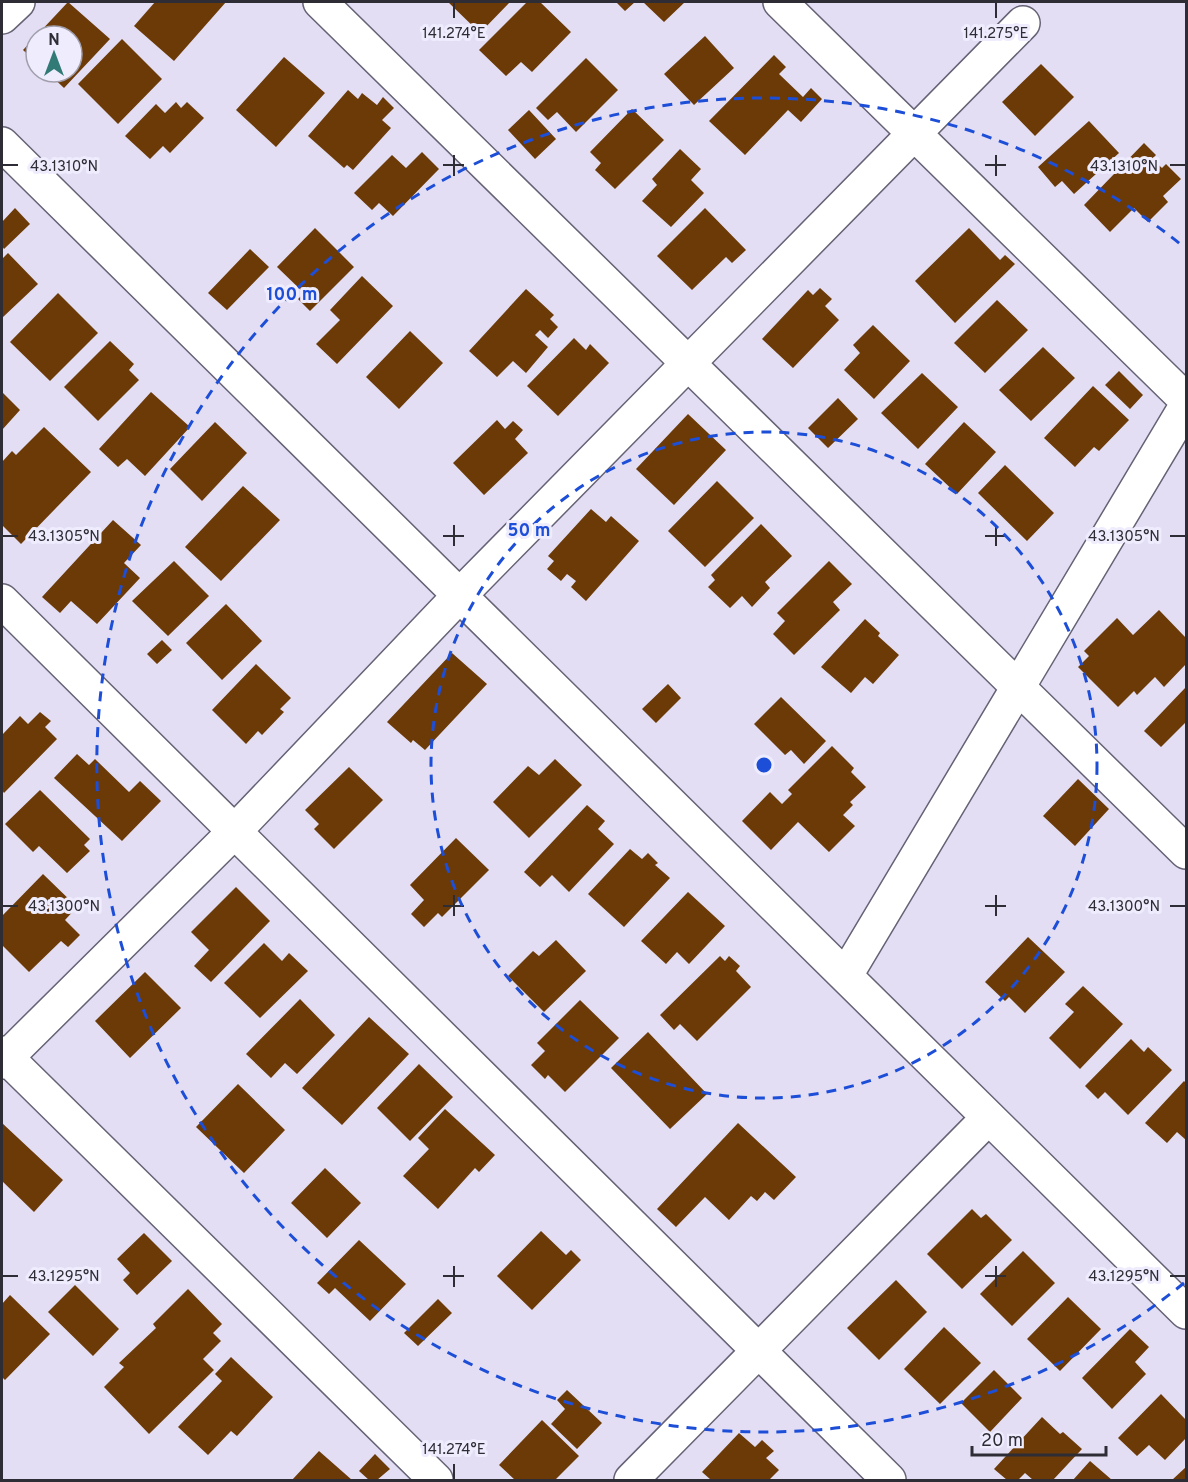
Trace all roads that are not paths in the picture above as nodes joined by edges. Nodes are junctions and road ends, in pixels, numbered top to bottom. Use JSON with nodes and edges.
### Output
{"nodes":[{"id":1,"x":18,"y":2,"type":"edge"},
{"id":2,"x":320,"y":2,"type":"edge"},
{"id":3,"x":780,"y":2,"type":"edge"},
{"id":4,"x":2,"y":17,"type":"edge"},
{"id":5,"x":1023,"y":23,"type":"dead end"},
{"id":6,"x":915,"y":134,"type":"junction"},
{"id":7,"x":2,"y":144,"type":"edge"},
{"id":8,"x":688,"y":362,"type":"junction"},
{"id":9,"x":1186,"y":400,"type":"edge"},
{"id":10,"x":1186,"y":406,"type":"edge"},
{"id":11,"x":459,"y":596,"type":"junction"},
{"id":12,"x":2,"y":601,"type":"edge"},
{"id":13,"x":1018,"y":687,"type":"junction"},
{"id":14,"x":234,"y":832,"type":"junction"},
{"id":15,"x":1186,"y":852,"type":"edge"},
{"id":16,"x":846,"y":975,"type":"junction"},
{"id":17,"x":3,"y":1058,"type":"edge"},
{"id":18,"x":988,"y":1118,"type":"junction"},
{"id":19,"x":1186,"y":1312,"type":"edge"},
{"id":20,"x":758,"y":1352,"type":"junction"},
{"id":21,"x":436,"y":1480,"type":"edge"},
{"id":22,"x":632,"y":1480,"type":"edge"},
{"id":23,"x":889,"y":1480,"type":"edge"}],
"edges":[{"from":1,"to":4,"type":"street"},
{"from":2,"to":8,"type":"street"},
{"from":3,"to":6,"type":"street"},
{"from":5,"to":6,"type":"street"},
{"from":6,"to":8,"type":"street"},
{"from":6,"to":9,"type":"street"},
{"from":7,"to":11,"type":"street"},
{"from":8,"to":11,"type":"street"},
{"from":8,"to":13,"type":"street"},
{"from":10,"to":13,"type":"street"},
{"from":11,"to":14,"type":"street"},
{"from":11,"to":16,"type":"street"},
{"from":12,"to":14,"type":"street"},
{"from":13,"to":15,"type":"street"},
{"from":13,"to":16,"type":"street"},
{"from":14,"to":17,"type":"street"},
{"from":14,"to":20,"type":"street"},
{"from":16,"to":18,"type":"street"},
{"from":17,"to":21,"type":"street"},
{"from":18,"to":19,"type":"street"},
{"from":18,"to":20,"type":"street"},
{"from":20,"to":22,"type":"street"},
{"from":20,"to":23,"type":"street"}]}
